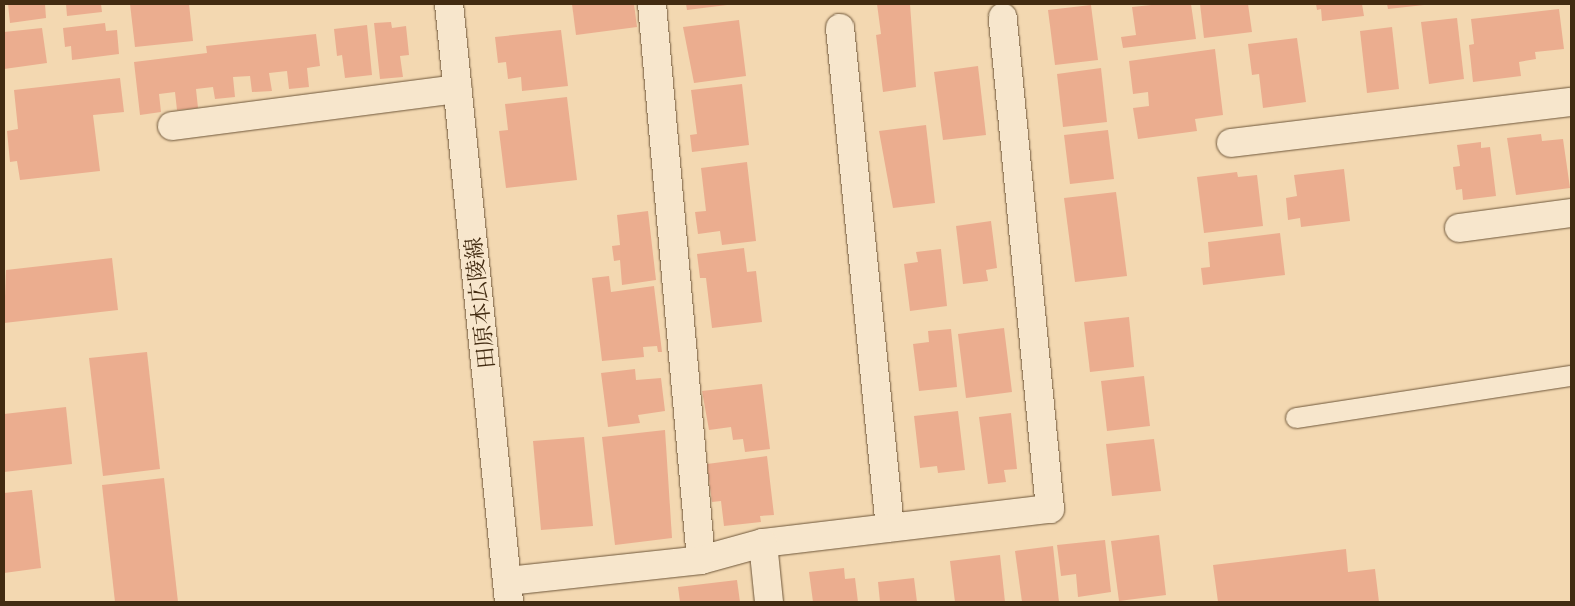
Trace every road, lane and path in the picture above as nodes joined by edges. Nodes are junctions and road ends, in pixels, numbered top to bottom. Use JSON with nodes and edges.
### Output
{"nodes":[{"id":1,"x":449,"y":4,"type":"edge"},
{"id":2,"x":652,"y":4,"type":"edge"},
{"id":3,"x":1003,"y":17,"type":"dead end"},
{"id":4,"x":840,"y":28,"type":"dead end"},
{"id":5,"x":458,"y":90,"type":"junction"},
{"id":6,"x":1571,"y":102,"type":"edge"},
{"id":7,"x":172,"y":126,"type":"dead end"},
{"id":8,"x":1231,"y":143,"type":"dead end"},
{"id":9,"x":1571,"y":213,"type":"edge"},
{"id":10,"x":1459,"y":228,"type":"dead end"},
{"id":11,"x":1571,"y":376,"type":"edge"},
{"id":12,"x":1296,"y":418,"type":"dead end"},
{"id":13,"x":890,"y":528,"type":"junction"},
{"id":14,"x":763,"y":544,"type":"junction"},
{"id":15,"x":701,"y":560,"type":"junction"},
{"id":16,"x":509,"y":592,"type":"edge"},
{"id":17,"x":769,"y":602,"type":"edge"}],
"edges":[{"from":1,"to":5,"type":"street","name":"田原本広陵線"},
{"from":2,"to":15,"type":"street"},
{"from":3,"to":13,"type":"street"},
{"from":4,"to":13,"type":"street"},
{"from":5,"to":7,"type":"street"},
{"from":5,"to":16,"type":"street","name":"田原本広陵線"},
{"from":6,"to":8,"type":"street"},
{"from":9,"to":10,"type":"street"},
{"from":11,"to":12,"type":"lane"},
{"from":13,"to":14,"type":"street"},
{"from":14,"to":15,"type":"street"},
{"from":14,"to":17,"type":"street"},
{"from":15,"to":16,"type":"street"}]}
